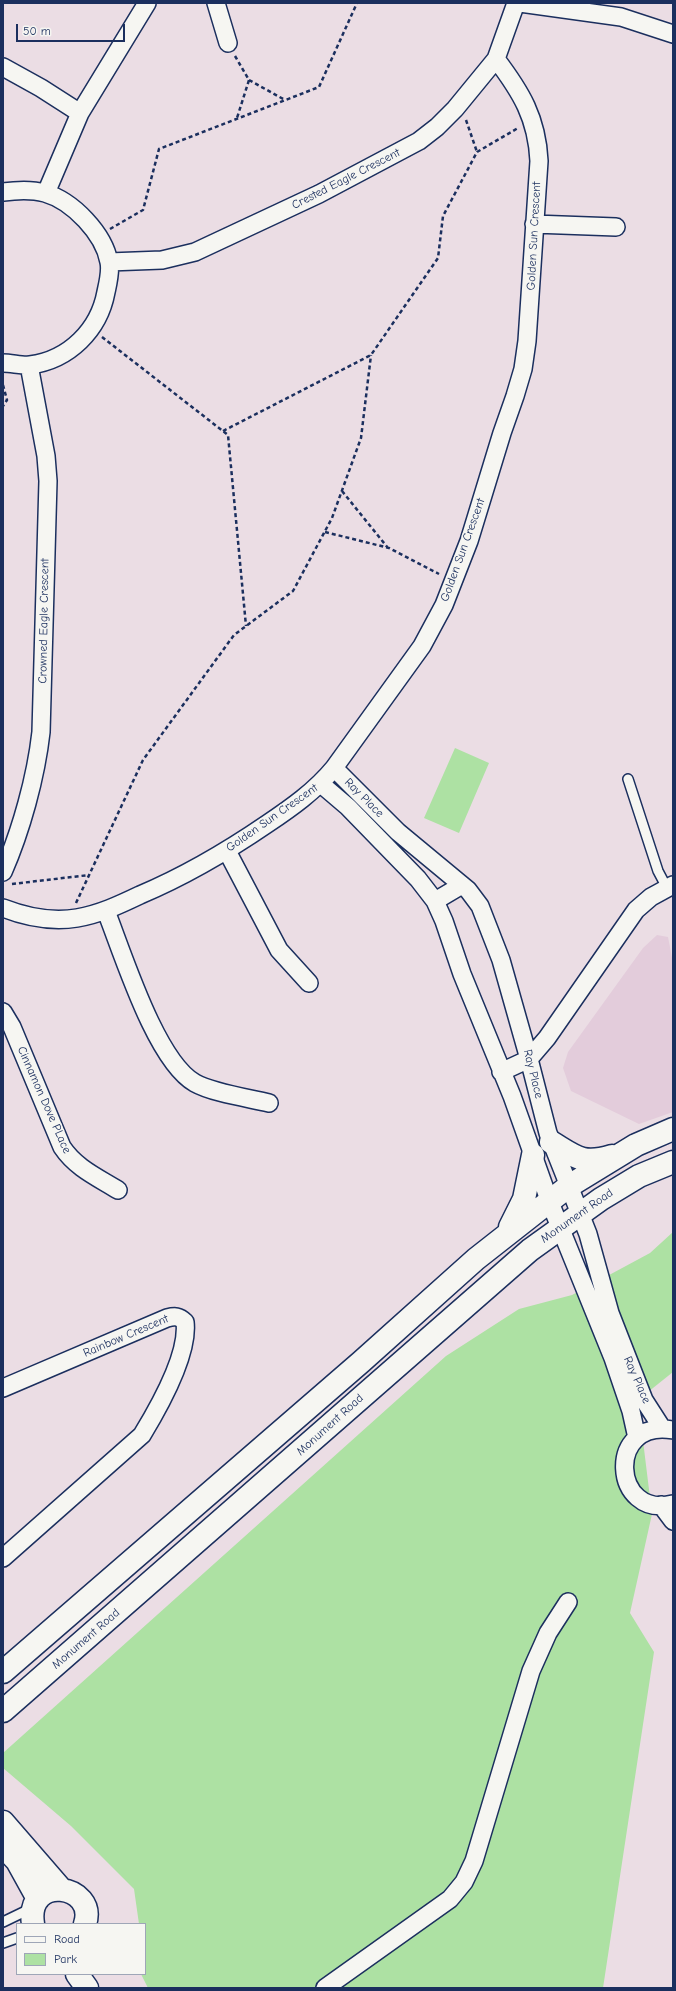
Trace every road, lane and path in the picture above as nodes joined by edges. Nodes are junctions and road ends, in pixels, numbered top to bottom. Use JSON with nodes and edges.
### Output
{"nodes":[{"id":1,"x":147,"y":3,"type":"edge"},
{"id":2,"x":216,"y":3,"type":"edge"},
{"id":3,"x":357,"y":3,"type":"edge"},
{"id":4,"x":516,"y":3,"type":"edge"},
{"id":5,"x":520,"y":3,"type":"edge"},
{"id":6,"x":673,"y":34,"type":"edge"},
{"id":7,"x":228,"y":43,"type":"joint"},
{"id":8,"x":496,"y":59,"type":"junction"},
{"id":9,"x":3,"y":67,"type":"edge"},
{"id":10,"x":249,"y":80,"type":"junction"},
{"id":11,"x":285,"y":100,"type":"junction"},
{"id":12,"x":461,"y":102,"type":"junction"},
{"id":13,"x":80,"y":112,"type":"junction"},
{"id":14,"x":237,"y":118,"type":"junction"},
{"id":15,"x":532,"y":120,"type":"junction"},
{"id":16,"x":477,"y":152,"type":"junction"},
{"id":17,"x":3,"y":192,"type":"edge"},
{"id":18,"x":46,"y":194,"type":"junction"},
{"id":19,"x":534,"y":224,"type":"junction"},
{"id":20,"x":616,"y":227,"type":"dead end"},
{"id":21,"x":97,"y":236,"type":"junction"},
{"id":22,"x":109,"y":262,"type":"junction"},
{"id":23,"x":92,"y":329,"type":"junction"},
{"id":24,"x":371,"y":355,"type":"junction"},
{"id":25,"x":3,"y":362,"type":"edge"},
{"id":26,"x":29,"y":365,"type":"junction"},
{"id":27,"x":3,"y":385,"type":"edge"},
{"id":28,"x":3,"y":406,"type":"edge"},
{"id":29,"x":223,"y":431,"type":"junction"},
{"id":30,"x":342,"y":491,"type":"junction"},
{"id":31,"x":324,"y":532,"type":"junction"},
{"id":32,"x":389,"y":548,"type":"junction"},
{"id":33,"x":454,"y":582,"type":"junction"},
{"id":34,"x":246,"y":626,"type":"junction"},
{"id":35,"x":334,"y":768,"type":"junction"},
{"id":36,"x":628,"y":779,"type":"dead end"},
{"id":37,"x":321,"y":784,"type":"junction"},
{"id":38,"x":383,"y":817,"type":"junction"},
{"id":39,"x":369,"y":829,"type":"junction"},
{"id":40,"x":227,"y":851,"type":"junction"},
{"id":41,"x":89,"y":875,"type":"junction"},
{"id":42,"x":7,"y":878,"type":"edge"},
{"id":43,"x":462,"y":885,"type":"junction"},
{"id":44,"x":671,"y":891,"type":"edge"},
{"id":45,"x":435,"y":901,"type":"junction"},
{"id":46,"x":3,"y":908,"type":"edge"},
{"id":47,"x":106,"y":911,"type":"junction"},
{"id":48,"x":69,"y":918,"type":"junction"},
{"id":49,"x":309,"y":983,"type":"dead end"},
{"id":50,"x":3,"y":1012,"type":"edge"},
{"id":51,"x":529,"y":1059,"type":"junction"},
{"id":52,"x":501,"y":1072,"type":"junction"},
{"id":53,"x":269,"y":1103,"type":"dead end"},
{"id":54,"x":673,"y":1129,"type":"edge"},
{"id":55,"x":551,"y":1142,"type":"junction"},
{"id":56,"x":619,"y":1154,"type":"junction"},
{"id":57,"x":533,"y":1155,"type":"junction"},
{"id":58,"x":673,"y":1162,"type":"edge"},
{"id":59,"x":569,"y":1186,"type":"junction"},
{"id":60,"x":118,"y":1190,"type":"dead end"},
{"id":61,"x":549,"y":1200,"type":"junction"},
{"id":62,"x":580,"y":1212,"type":"junction"},
{"id":63,"x":561,"y":1227,"type":"junction"},
{"id":64,"x":503,"y":1238,"type":"junction"},
{"id":65,"x":3,"y":1388,"type":"edge"},
{"id":66,"x":668,"y":1429,"type":"edge"},
{"id":67,"x":636,"y":1438,"type":"junction"},
{"id":68,"x":667,"y":1505,"type":"edge"},
{"id":69,"x":673,"y":1521,"type":"edge"},
{"id":70,"x":3,"y":1558,"type":"edge"},
{"id":71,"x":568,"y":1602,"type":"dead end"},
{"id":72,"x":3,"y":1672,"type":"edge"},
{"id":73,"x":3,"y":1711,"type":"edge"},
{"id":74,"x":3,"y":1822,"type":"edge"},
{"id":75,"x":3,"y":1846,"type":"edge"},
{"id":76,"x":61,"y":1889,"type":"junction"},
{"id":77,"x":35,"y":1910,"type":"edge"},
{"id":78,"x":3,"y":1922,"type":"edge"},
{"id":79,"x":85,"y":1923,"type":"edge"},
{"id":80,"x":16,"y":1938,"type":"edge"},
{"id":81,"x":3,"y":1943,"type":"edge"},
{"id":82,"x":77,"y":1975,"type":"edge"},
{"id":83,"x":94,"y":1975,"type":"edge"},
{"id":84,"x":87,"y":1988,"type":"edge"},
{"id":85,"x":97,"y":1988,"type":"edge"},
{"id":86,"x":324,"y":1988,"type":"edge"}],
"edges":[{"from":1,"to":13,"type":"street"},
{"from":2,"to":7,"type":"street"},
{"from":3,"to":11,"type":"path"},
{"from":4,"to":8,"type":"street","name":"Crested Eagle Crescent"},
{"from":5,"to":6,"type":"street"},
{"from":7,"to":10,"type":"path"},
{"from":8,"to":12,"type":"street","name":"Crested Eagle Crescent"},
{"from":8,"to":15,"type":"street","name":"Golden Sun Crescent"},
{"from":9,"to":13,"type":"street"},
{"from":10,"to":11,"type":"path"},
{"from":10,"to":14,"type":"path"},
{"from":11,"to":14,"type":"path"},
{"from":12,"to":16,"type":"path"},
{"from":12,"to":22,"type":"street","name":"Crested Eagle Crescent"},
{"from":13,"to":18,"type":"street"},
{"from":14,"to":21,"type":"path"},
{"from":15,"to":16,"type":"path"},
{"from":15,"to":19,"type":"street","name":"Golden Sun Crescent"},
{"from":16,"to":24,"type":"path"},
{"from":17,"to":18,"type":"street"},
{"from":18,"to":21,"type":"street"},
{"from":19,"to":20,"type":"street"},
{"from":19,"to":33,"type":"street","name":"Golden Sun Crescent"},
{"from":21,"to":22,"type":"street"},
{"from":22,"to":23,"type":"street"},
{"from":23,"to":26,"type":"street"},
{"from":23,"to":29,"type":"path"},
{"from":24,"to":29,"type":"path"},
{"from":24,"to":30,"type":"path"},
{"from":25,"to":26,"type":"street"},
{"from":26,"to":42,"type":"street","name":"Crowned Eagle Crescent"},
{"from":27,"to":28,"type":"path"},
{"from":29,"to":34,"type":"path"},
{"from":30,"to":31,"type":"path"},
{"from":30,"to":32,"type":"path"},
{"from":31,"to":32,"type":"path"},
{"from":31,"to":34,"type":"path"},
{"from":32,"to":33,"type":"path"},
{"from":33,"to":35,"type":"street","name":"Golden Sun Crescent"},
{"from":34,"to":41,"type":"path"},
{"from":35,"to":37,"type":"street","name":"Golden Sun Crescent"},
{"from":35,"to":38,"type":"street","name":"Ray Place"},
{"from":36,"to":44,"type":"lane"},
{"from":37,"to":39,"type":"street","name":"Ray Place"},
{"from":37,"to":40,"type":"street","name":"Golden Sun Crescent"},
{"from":38,"to":39,"type":"street"},
{"from":38,"to":43,"type":"street","name":"Ray Place"},
{"from":39,"to":45,"type":"street","name":"Ray Place"},
{"from":40,"to":47,"type":"street","name":"Golden Sun Crescent"},
{"from":40,"to":49,"type":"street"},
{"from":41,"to":42,"type":"path"},
{"from":41,"to":48,"type":"path"},
{"from":43,"to":45,"type":"street"},
{"from":43,"to":51,"type":"street","name":"Ray Place"},
{"from":44,"to":51,"type":"street"},
{"from":45,"to":52,"type":"street","name":"Ray Place"},
{"from":46,"to":48,"type":"street","name":"Golden Sun Crescent"},
{"from":47,"to":48,"type":"street","name":"Golden Sun Crescent"},
{"from":47,"to":53,"type":"street"},
{"from":50,"to":60,"type":"street","name":"Cinnamon Dove PLace"},
{"from":51,"to":52,"type":"street"},
{"from":51,"to":55,"type":"street","name":"Ray Place"},
{"from":52,"to":57,"type":"street","name":"Ray Place"},
{"from":54,"to":56,"type":"main road"},
{"from":55,"to":56,"type":"main road"},
{"from":55,"to":59,"type":"street","name":"Ray Place"},
{"from":56,"to":59,"type":"main road"},
{"from":57,"to":61,"type":"street","name":"Ray Place"},
{"from":57,"to":64,"type":"main road"},
{"from":58,"to":62,"type":"main road","name":"Monument Road"},
{"from":59,"to":61,"type":"main road"},
{"from":59,"to":62,"type":"street","name":"Ray Place"},
{"from":61,"to":63,"type":"street","name":"Ray Place"},
{"from":61,"to":64,"type":"main road"},
{"from":62,"to":63,"type":"main road","name":"Monument Road"},
{"from":62,"to":66,"type":"street","name":"Ray Place"},
{"from":63,"to":67,"type":"street","name":"Ray Place"},
{"from":63,"to":73,"type":"main road","name":"Monument Road"},
{"from":64,"to":72,"type":"main road"},
{"from":65,"to":70,"type":"street","name":"Rainbow Crescent"},
{"from":66,"to":67,"type":"street"},
{"from":67,"to":68,"type":"street"},
{"from":68,"to":69,"type":"street"},
{"from":71,"to":86,"type":"street"},
{"from":74,"to":76,"type":"main road"},
{"from":75,"to":77,"type":"main road"},
{"from":76,"to":77,"type":"main road"},
{"from":76,"to":79,"type":"main road"},
{"from":77,"to":78,"type":"lane"},
{"from":80,"to":81,"type":"lane"},
{"from":82,"to":84,"type":"main road"},
{"from":83,"to":85,"type":"main road"}]}
